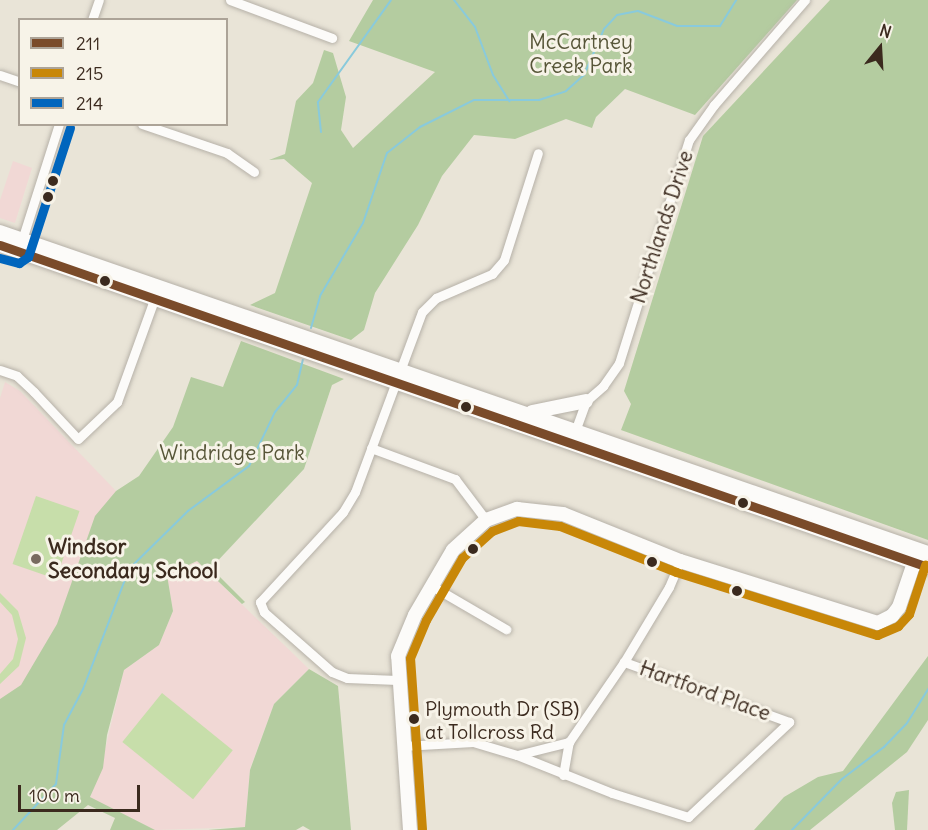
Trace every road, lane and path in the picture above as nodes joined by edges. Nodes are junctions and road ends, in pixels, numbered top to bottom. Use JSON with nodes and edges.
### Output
{"nodes":[{"id":1,"x":99,"y":0,"type":"edge"},
{"id":2,"x":230,"y":0,"type":"edge"},
{"id":3,"x":805,"y":0,"type":"edge"},
{"id":4,"x":93,"y":18,"type":"edge"},
{"id":5,"x":332,"y":38,"type":"dead end"},
{"id":6,"x":0,"y":75,"type":"edge"},
{"id":7,"x":18,"y":81,"type":"edge"},
{"id":8,"x":58,"y":126,"type":"edge"},
{"id":9,"x":148,"y":126,"type":"edge"},
{"id":10,"x":538,"y":153,"type":"dead end"},
{"id":11,"x":254,"y":172,"type":"dead end"},
{"id":12,"x":0,"y":232,"type":"edge"},
{"id":13,"x":0,"y":245,"type":"edge"},
{"id":14,"x":20,"y":245,"type":"junction"},
{"id":15,"x":157,"y":292,"type":"junction"},
{"id":16,"x":0,"y":370,"type":"edge"},
{"id":17,"x":396,"y":375,"type":"junction"},
{"id":18,"x":586,"y":401,"type":"junction"},
{"id":19,"x":530,"y":413,"type":"junction"},
{"id":20,"x":574,"y":436,"type":"junction"},
{"id":21,"x":371,"y":447,"type":"junction"},
{"id":22,"x":486,"y":520,"type":"junction"},
{"id":23,"x":920,"y":555,"type":"edge"},
{"id":24,"x":680,"y":561,"type":"junction"},
{"id":25,"x":928,"y":567,"type":"edge"},
{"id":26,"x":432,"y":586,"type":"junction"},
{"id":27,"x":506,"y":629,"type":"dead end"},
{"id":28,"x":624,"y":662,"type":"junction"},
{"id":29,"x":397,"y":680,"type":"junction"},
{"id":30,"x":569,"y":742,"type":"junction"},
{"id":31,"x":403,"y":746,"type":"junction"},
{"id":32,"x":517,"y":755,"type":"junction"},
{"id":33,"x":563,"y":775,"type":"junction"},
{"id":34,"x":410,"y":830,"type":"edge"}],
"edges":[{"from":1,"to":4,"type":"street"},
{"from":2,"to":5,"type":"street"},
{"from":3,"to":18,"type":"street","name":"Northlands Drive"},
{"from":6,"to":7,"type":"street"},
{"from":8,"to":14,"type":"street"},
{"from":9,"to":11,"type":"street"},
{"from":10,"to":17,"type":"street"},
{"from":12,"to":14,"type":"main road"},
{"from":13,"to":14,"type":"main road"},
{"from":14,"to":15,"type":"main road"},
{"from":15,"to":16,"type":"street"},
{"from":15,"to":17,"type":"main road"},
{"from":17,"to":19,"type":"main road"},
{"from":17,"to":20,"type":"main road"},
{"from":17,"to":21,"type":"street"},
{"from":18,"to":19,"type":"main road"},
{"from":18,"to":20,"type":"street","name":"Northlands Drive"},
{"from":19,"to":20,"type":"main road"},
{"from":20,"to":23,"type":"main road"},
{"from":21,"to":22,"type":"street"},
{"from":21,"to":29,"type":"street"},
{"from":22,"to":24,"type":"main road"},
{"from":22,"to":26,"type":"main road"},
{"from":23,"to":24,"type":"main road"},
{"from":23,"to":25,"type":"main road"},
{"from":24,"to":28,"type":"street"},
{"from":26,"to":27,"type":"street"},
{"from":26,"to":29,"type":"main road"},
{"from":28,"to":30,"type":"street"},
{"from":28,"to":33,"type":"street","name":"Hartford Place"},
{"from":29,"to":31,"type":"main road"},
{"from":30,"to":32,"type":"street"},
{"from":30,"to":33,"type":"street"},
{"from":31,"to":32,"type":"street","name":"Hartford Place"},
{"from":31,"to":34,"type":"main road"},
{"from":32,"to":33,"type":"street","name":"Hartford Place"}]}
